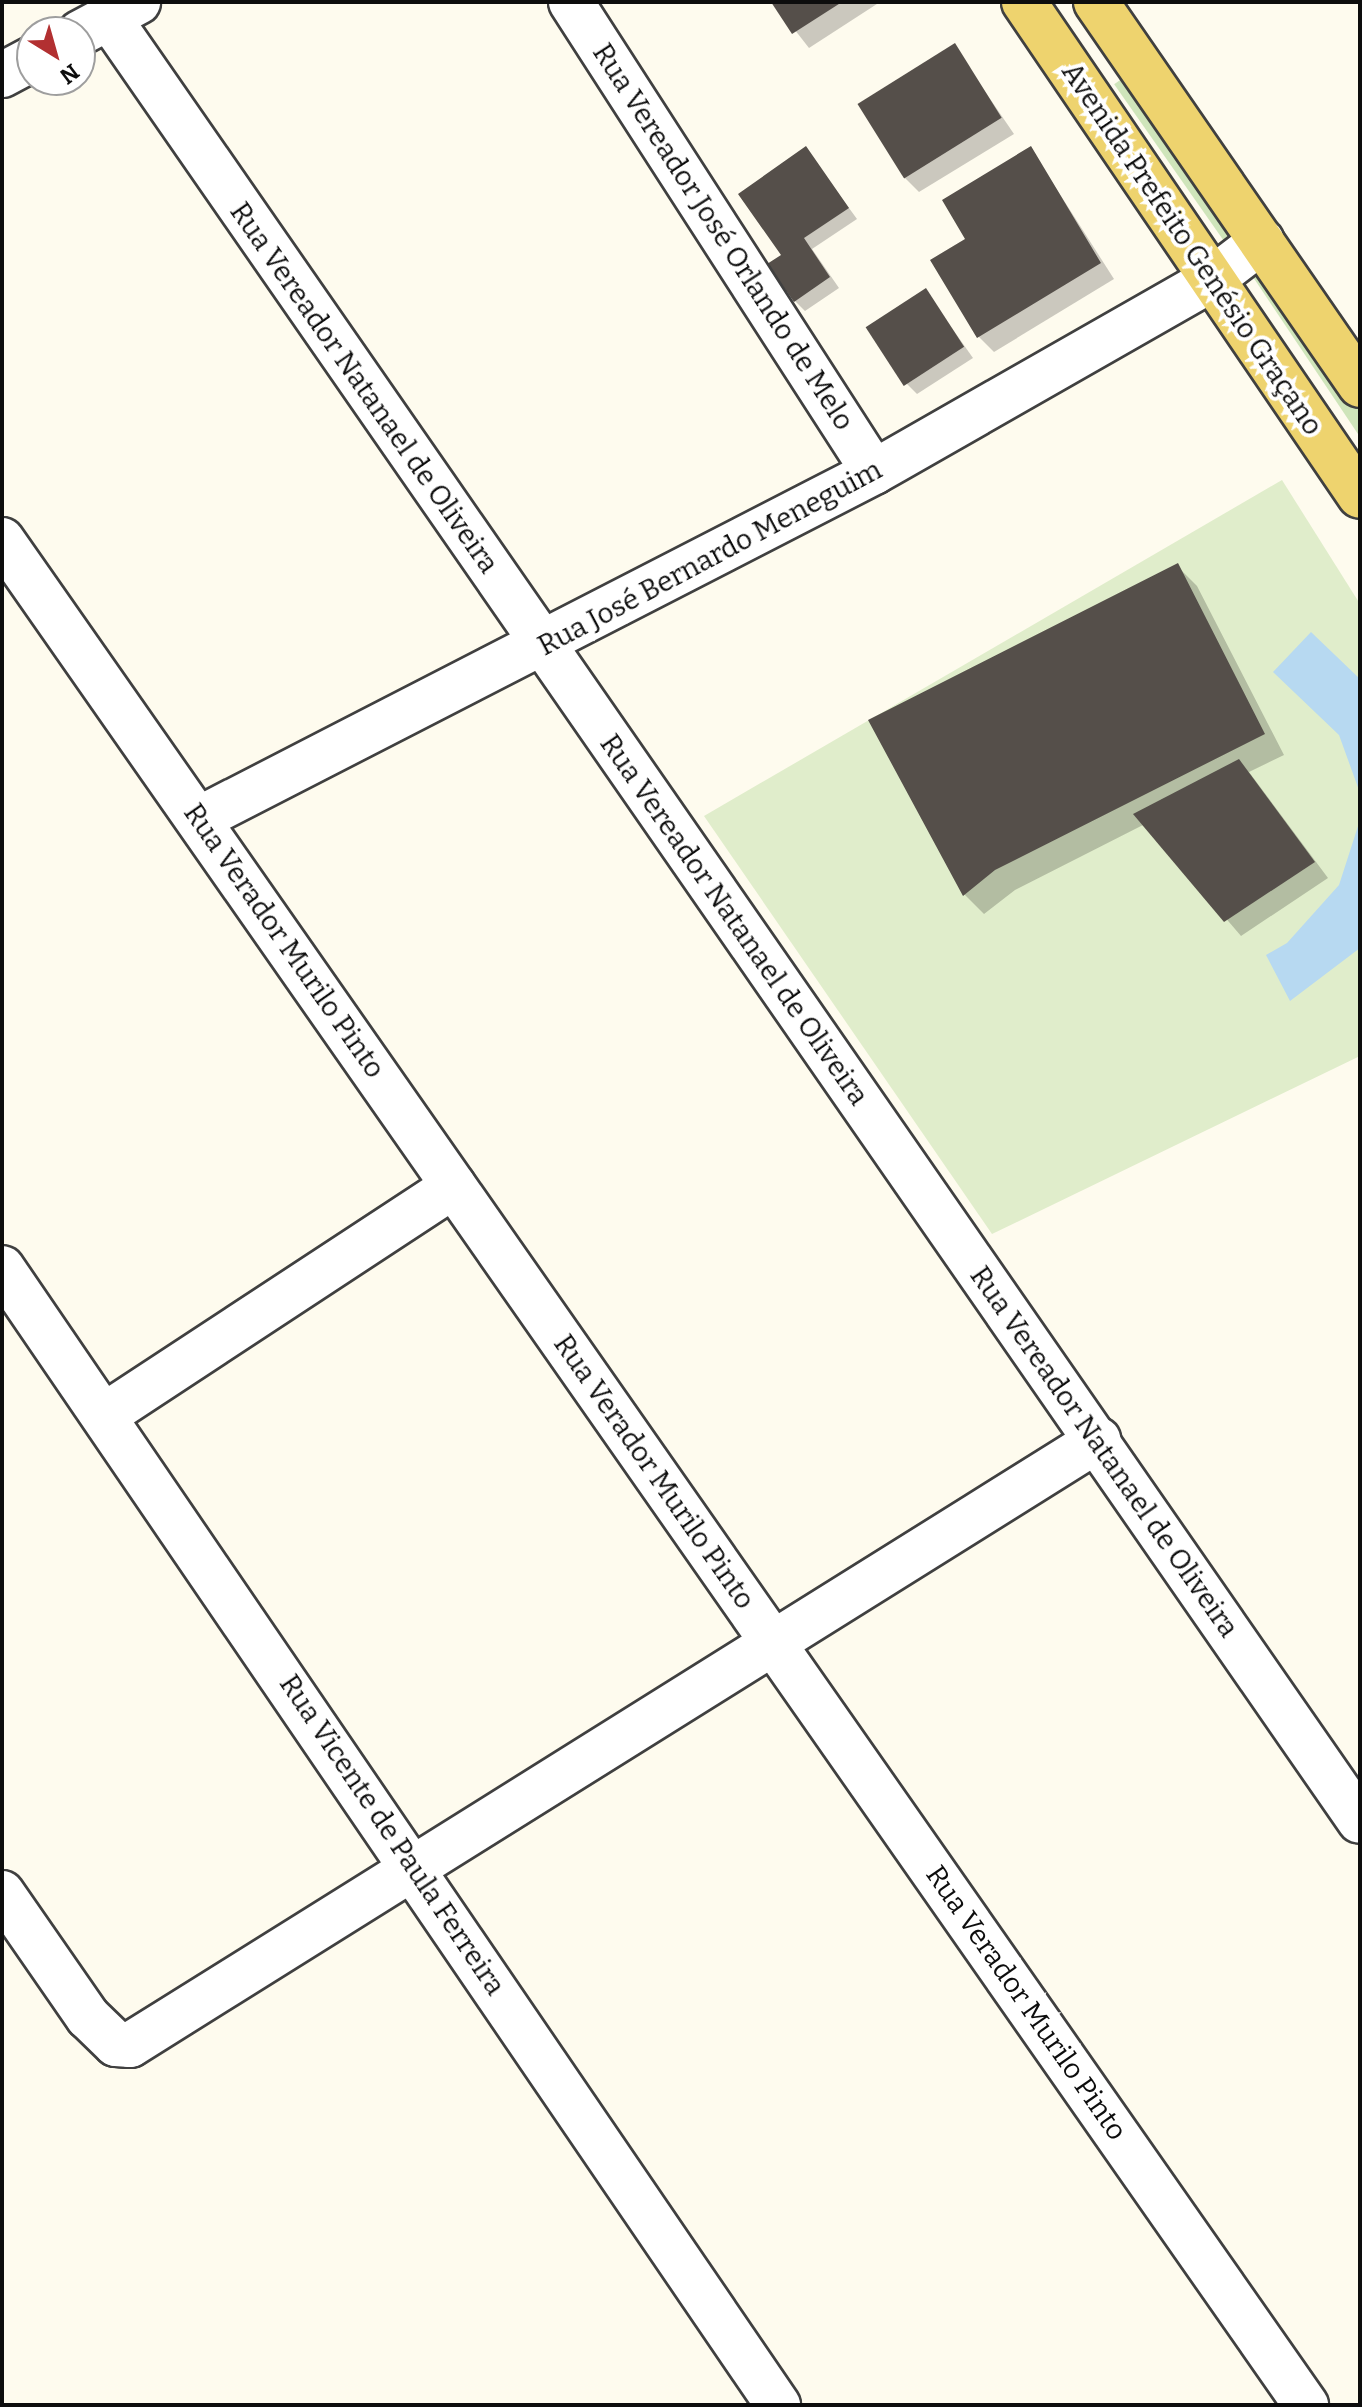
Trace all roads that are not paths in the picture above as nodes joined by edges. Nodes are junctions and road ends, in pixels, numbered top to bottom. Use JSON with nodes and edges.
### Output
{"nodes":[{"id":1,"x":571,"y":2,"type":"edge"},
{"id":2,"x":1024,"y":2,"type":"edge"},
{"id":3,"x":1096,"y":2,"type":"edge"},
{"id":4,"x":109,"y":18,"type":"edge"},
{"id":5,"x":1124,"y":44,"type":"junction"},
{"id":6,"x":1077,"y":81,"type":"junction"},
{"id":7,"x":1262,"y":241,"type":"junction"},
{"id":8,"x":1211,"y":280,"type":"junction"},
{"id":9,"x":1360,"y":385,"type":"edge"},
{"id":10,"x":874,"y":472,"type":"junction"},
{"id":11,"x":1360,"y":496,"type":"edge"},
{"id":12,"x":2,"y":540,"type":"edge"},
{"id":13,"x":542,"y":645,"type":"junction"},
{"id":14,"x":199,"y":819,"type":"junction"},
{"id":15,"x":454,"y":1186,"type":"junction"},
{"id":16,"x":2,"y":1268,"type":"edge"},
{"id":17,"x":105,"y":1415,"type":"junction"},
{"id":18,"x":1098,"y":1440,"type":"junction"},
{"id":19,"x":774,"y":1642,"type":"junction"},
{"id":20,"x":1360,"y":1821,"type":"edge"},
{"id":21,"x":415,"y":1869,"type":"junction"},
{"id":22,"x":2,"y":1893,"type":"edge"},
{"id":23,"x":778,"y":2405,"type":"edge"},
{"id":24,"x":1306,"y":2405,"type":"edge"}],
"edges":[{"from":1,"to":10,"type":"street","name":"Rua Vereador José Orlando de Melo"},
{"from":2,"to":6,"type":"main road","name":"Avenida Prefeito Genésio Graçano"},
{"from":3,"to":5,"type":"main road","name":"Avenida Prefeito Genésio Graçano"},
{"from":4,"to":13,"type":"street","name":"Rua Vereador Natanael de Oliveira"},
{"from":5,"to":6,"type":"main road"},
{"from":5,"to":7,"type":"main road","name":"Avenida Prefeito Genésio Graçano"},
{"from":6,"to":8,"type":"main road","name":"Avenida Prefeito Genésio Graçano"},
{"from":7,"to":8,"type":"street","name":"Rua José Bernardo Meneguim"},
{"from":7,"to":9,"type":"main road","name":"Avenida Prefeito Genésio Graçano"},
{"from":8,"to":10,"type":"street","name":"Rua José Bernardo Meneguim"},
{"from":8,"to":11,"type":"main road","name":"Avenida Prefeito Genésio Graçano"},
{"from":10,"to":13,"type":"street","name":"Rua José Bernardo Meneguim"},
{"from":12,"to":14,"type":"street","name":"Rua Verador Murilo Pinto"},
{"from":13,"to":14,"type":"street","name":"Rua José Bernardo Meneguim"},
{"from":13,"to":18,"type":"street","name":"Rua Vereador Natanael de Oliveira"},
{"from":14,"to":15,"type":"street","name":"Rua Verador Murilo Pinto"},
{"from":15,"to":17,"type":"street"},
{"from":15,"to":19,"type":"street","name":"Rua Verador Murilo Pinto"},
{"from":16,"to":17,"type":"street","name":"Rua Vicente de Paula Ferreira"},
{"from":17,"to":21,"type":"street","name":"Rua Vicente de Paula Ferreira"},
{"from":18,"to":19,"type":"street"},
{"from":18,"to":20,"type":"street","name":"Rua Vereador Natanael de Oliveira"},
{"from":19,"to":21,"type":"street"},
{"from":19,"to":24,"type":"street","name":"Rua Verador Murilo Pinto"},
{"from":21,"to":22,"type":"street"},
{"from":21,"to":23,"type":"street","name":"Rua Vicente de Paula Ferreira"}]}
